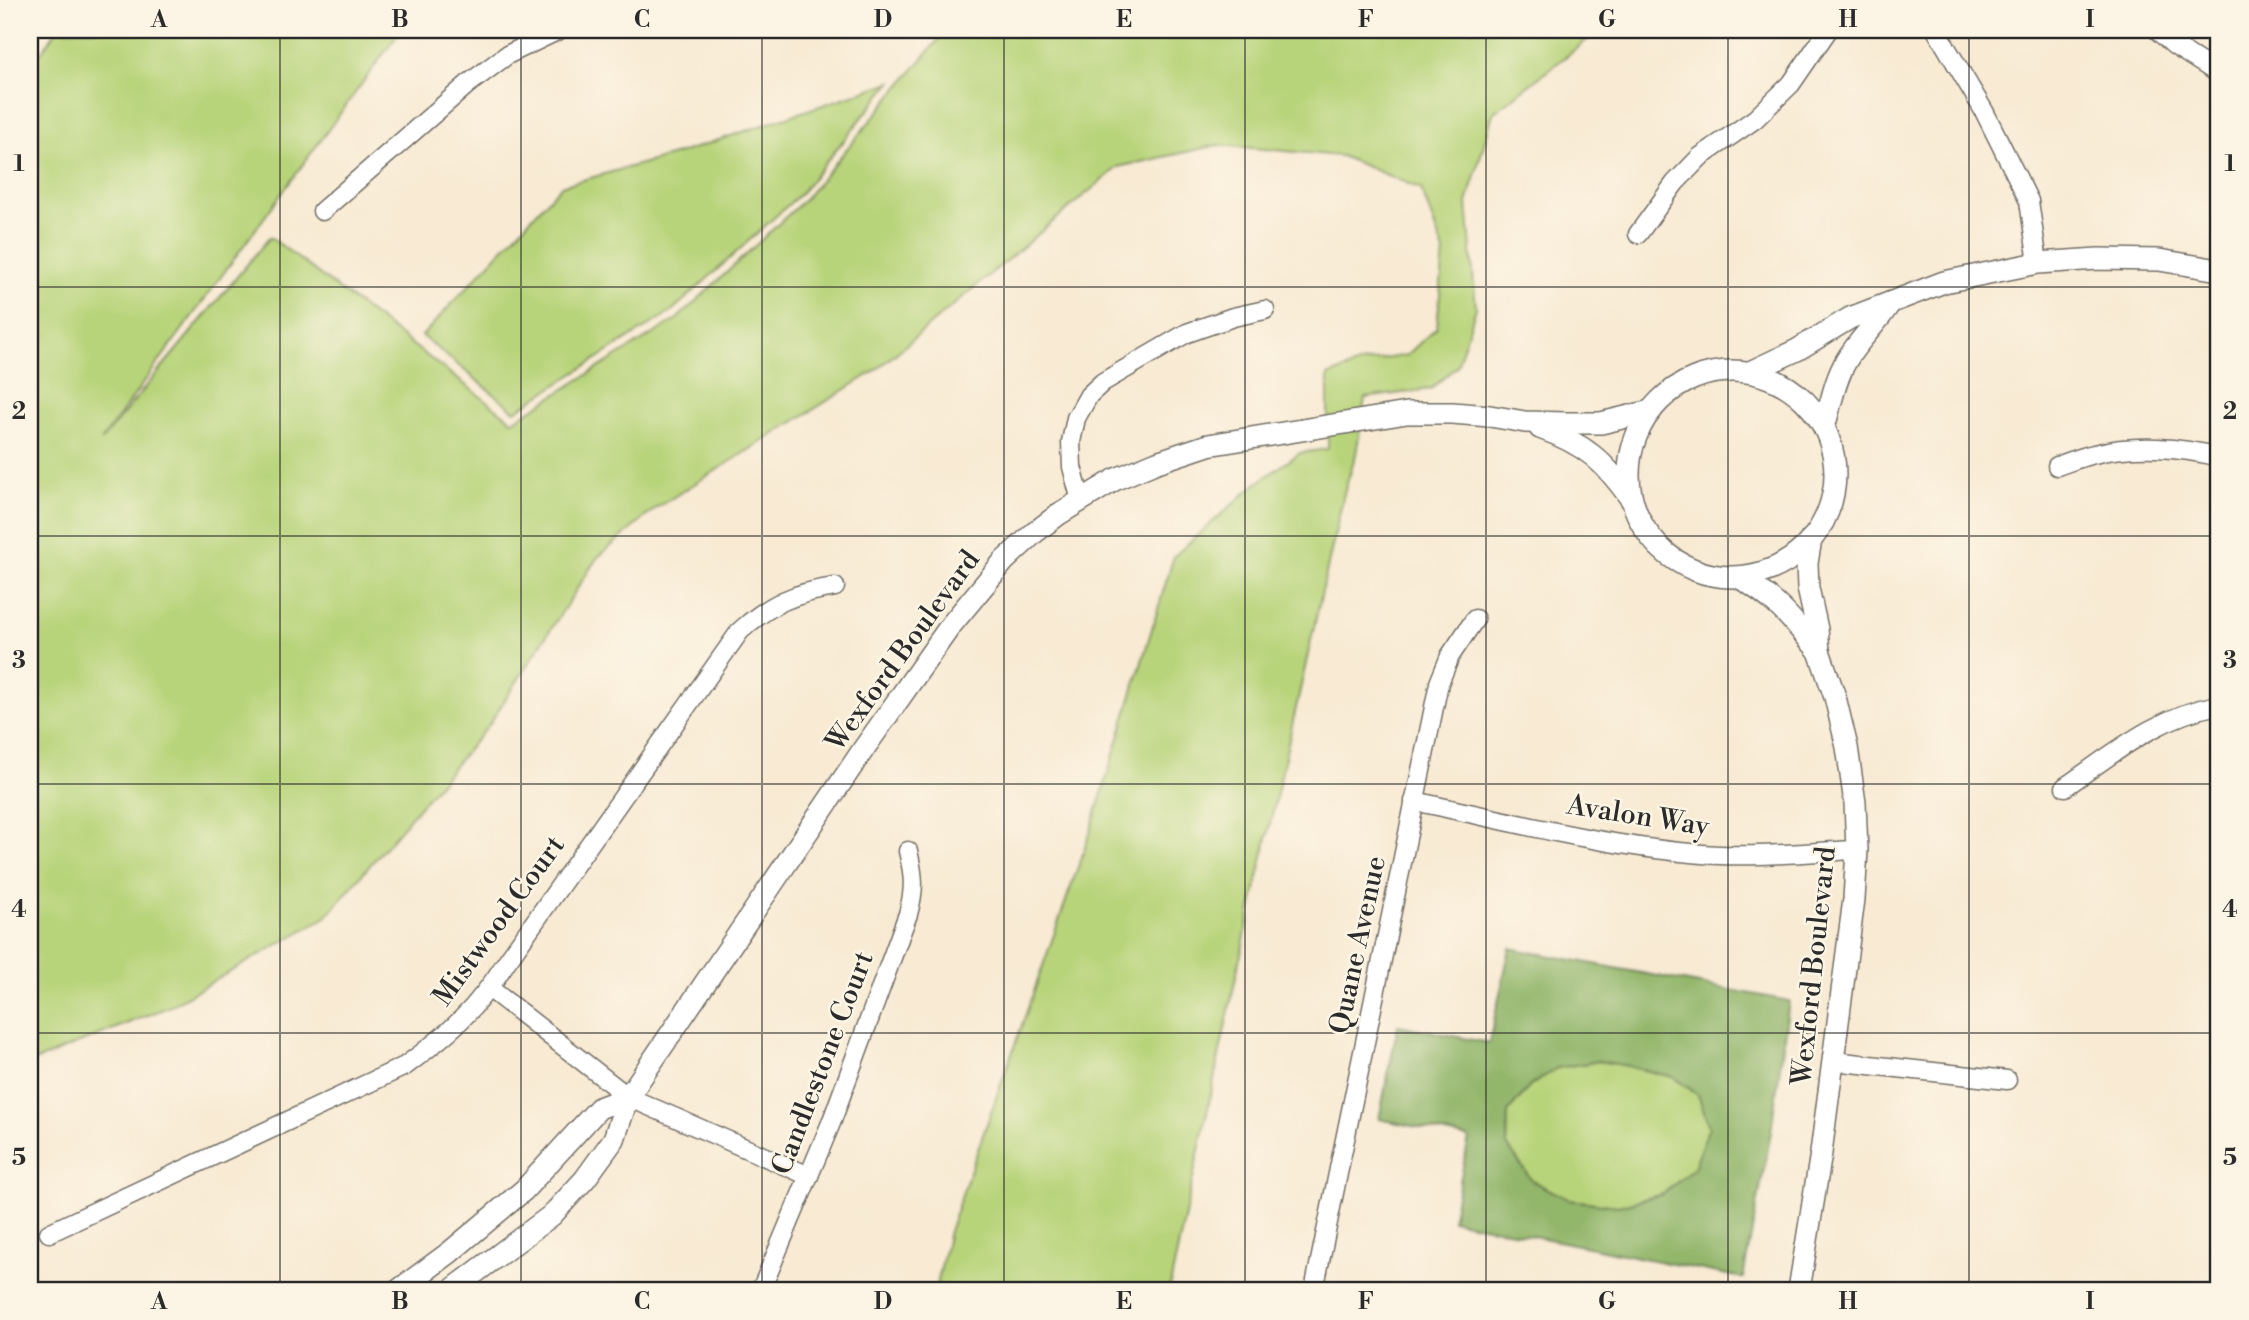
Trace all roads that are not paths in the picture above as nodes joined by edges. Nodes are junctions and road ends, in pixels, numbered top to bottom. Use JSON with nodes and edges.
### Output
{"nodes":[{"id":1,"x":559,"y":30,"type":"edge"},
{"id":2,"x":1828,"y":30,"type":"edge"},
{"id":3,"x":1936,"y":30,"type":"edge"},
{"id":4,"x":2157,"y":30,"type":"edge"},
{"id":5,"x":2219,"y":74,"type":"edge"},
{"id":6,"x":322,"y":211,"type":"dead end"},
{"id":7,"x":1638,"y":234,"type":"dead end"},
{"id":8,"x":2038,"y":262,"type":"junction"},
{"id":9,"x":2219,"y":270,"type":"edge"},
{"id":10,"x":1890,"y":303,"type":"junction"},
{"id":11,"x":1265,"y":310,"type":"dead end"},
{"id":12,"x":1752,"y":371,"type":"junction"},
{"id":13,"x":1651,"y":411,"type":"junction"},
{"id":14,"x":1525,"y":422,"type":"junction"},
{"id":15,"x":1825,"y":424,"type":"junction"},
{"id":16,"x":2219,"y":457,"type":"edge"},
{"id":17,"x":2057,"y":466,"type":"dead end"},
{"id":18,"x":1631,"y":499,"type":"junction"},
{"id":19,"x":1081,"y":501,"type":"junction"},
{"id":20,"x":1811,"y":539,"type":"junction"},
{"id":21,"x":1740,"y":578,"type":"junction"},
{"id":22,"x":835,"y":587,"type":"dead end"},
{"id":23,"x":1475,"y":619,"type":"dead end"},
{"id":24,"x":1819,"y":651,"type":"junction"},
{"id":25,"x":2219,"y":705,"type":"edge"},
{"id":26,"x":2065,"y":788,"type":"dead end"},
{"id":27,"x":1414,"y":801,"type":"junction"},
{"id":28,"x":1857,"y":850,"type":"junction"},
{"id":29,"x":908,"y":851,"type":"dead end"},
{"id":30,"x":489,"y":988,"type":"junction"},
{"id":31,"x":1833,"y":1061,"type":"junction"},
{"id":32,"x":2007,"y":1080,"type":"dead end"},
{"id":33,"x":628,"y":1097,"type":"junction"},
{"id":34,"x":809,"y":1176,"type":"junction"},
{"id":35,"x":49,"y":1233,"type":"dead end"},
{"id":36,"x":399,"y":1290,"type":"edge"},
{"id":37,"x":452,"y":1290,"type":"edge"},
{"id":38,"x":761,"y":1290,"type":"edge"},
{"id":39,"x":1314,"y":1290,"type":"edge"},
{"id":40,"x":1799,"y":1290,"type":"edge"}],
"edges":[{"from":1,"to":6,"type":"street"},
{"from":2,"to":7,"type":"street"},
{"from":3,"to":8,"type":"street"},
{"from":4,"to":5,"type":"street"},
{"from":8,"to":9,"type":"street"},
{"from":8,"to":10,"type":"street"},
{"from":10,"to":12,"type":"street"},
{"from":10,"to":15,"type":"street"},
{"from":11,"to":19,"type":"street"},
{"from":12,"to":13,"type":"street"},
{"from":12,"to":15,"type":"street"},
{"from":13,"to":14,"type":"street","name":"Wexford Boulevard"},
{"from":13,"to":18,"type":"street"},
{"from":14,"to":18,"type":"street","name":"Wexford Boulevard"},
{"from":14,"to":19,"type":"street","name":"Wexford Boulevard"},
{"from":15,"to":20,"type":"street"},
{"from":16,"to":17,"type":"street"},
{"from":18,"to":21,"type":"street"},
{"from":19,"to":33,"type":"street","name":"Wexford Boulevard"},
{"from":20,"to":21,"type":"street"},
{"from":20,"to":24,"type":"street","name":"Wexford Boulevard"},
{"from":21,"to":24,"type":"street","name":"Wexford Boulevard"},
{"from":22,"to":30,"type":"street","name":"Mistwood Court"},
{"from":23,"to":27,"type":"street","name":"Quane Avenue"},
{"from":24,"to":28,"type":"street","name":"Wexford Boulevard"},
{"from":25,"to":26,"type":"street"},
{"from":27,"to":28,"type":"street","name":"Avalon Way"},
{"from":27,"to":39,"type":"street","name":"Quane Avenue"},
{"from":28,"to":31,"type":"street","name":"Wexford Boulevard"},
{"from":29,"to":34,"type":"street","name":"Candlestone Court"},
{"from":30,"to":33,"type":"street"},
{"from":30,"to":35,"type":"street","name":"Mistwood Court"},
{"from":31,"to":32,"type":"street"},
{"from":31,"to":40,"type":"street","name":"Wexford Boulevard"},
{"from":33,"to":34,"type":"street"},
{"from":33,"to":36,"type":"street"},
{"from":33,"to":37,"type":"street","name":"Wexford Boulevard"},
{"from":34,"to":38,"type":"street","name":"Candlestone Court"}]}
